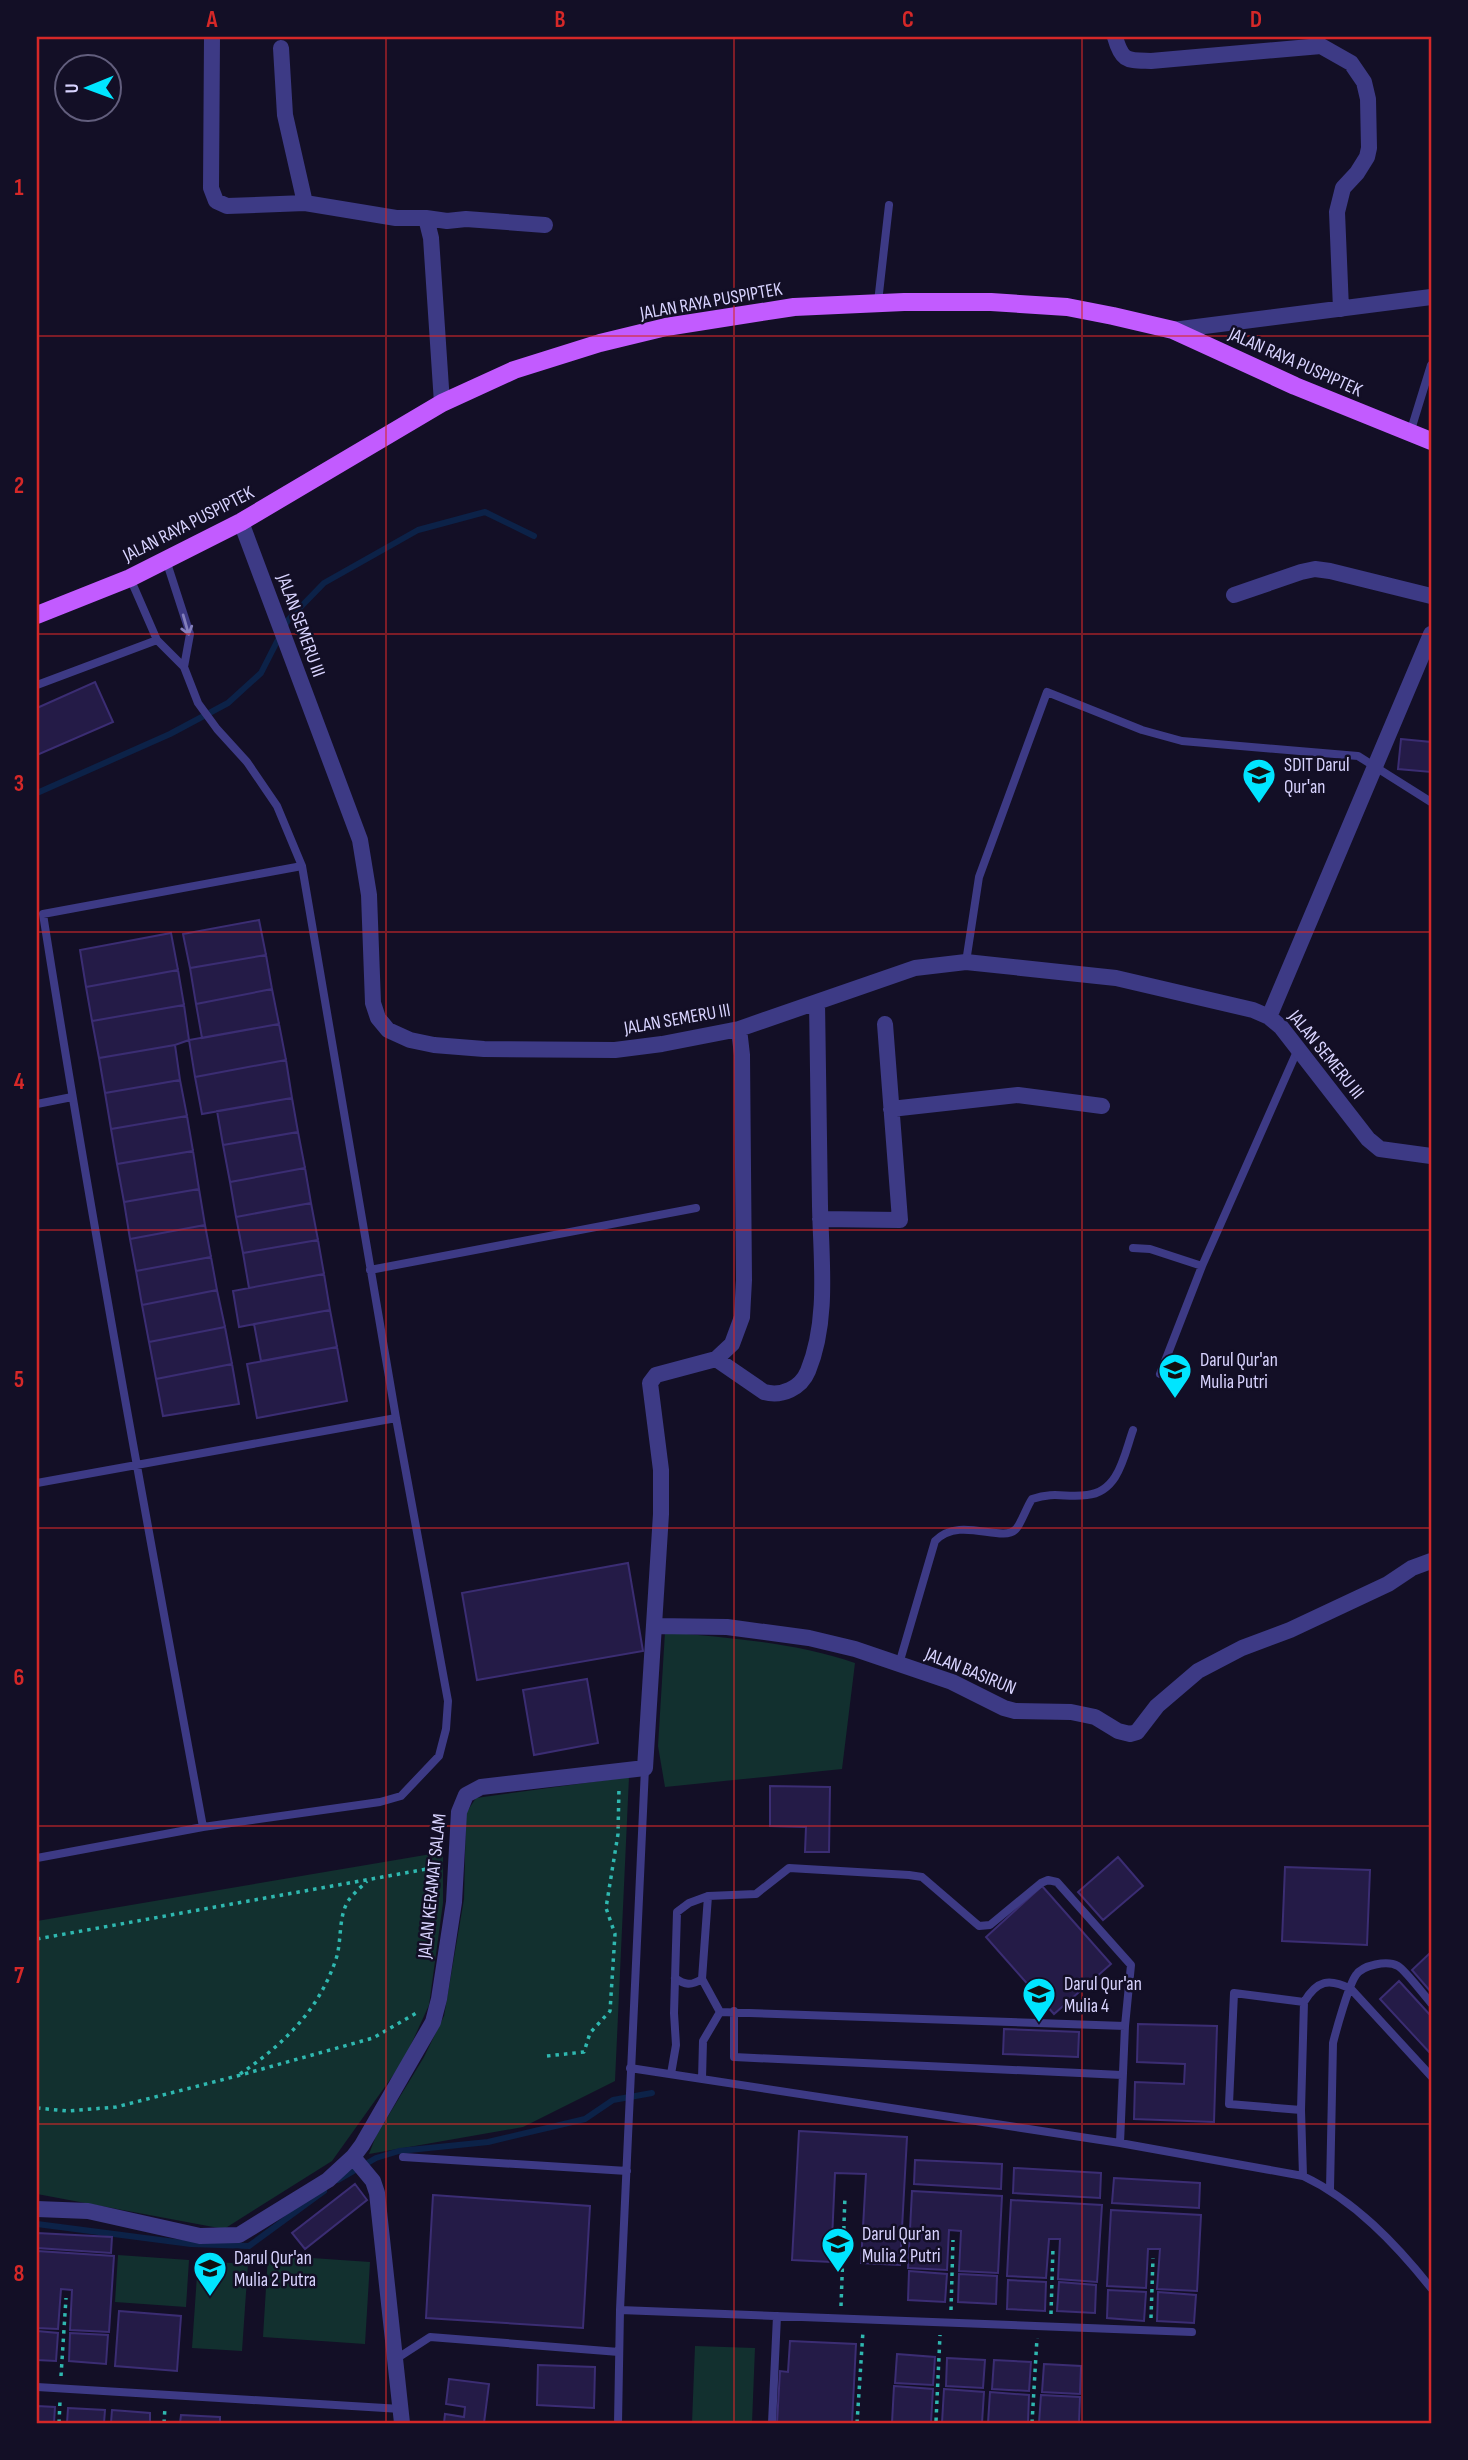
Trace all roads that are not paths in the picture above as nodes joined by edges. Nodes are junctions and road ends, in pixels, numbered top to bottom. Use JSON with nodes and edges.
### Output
{"nodes":[{"id":1,"x":212,"y":37,"type":"edge"},
{"id":2,"x":1115,"y":37,"type":"edge"},
{"id":3,"x":281,"y":48,"type":"dead end"},
{"id":4,"x":305,"y":203,"type":"junction"},
{"id":5,"x":889,"y":205,"type":"dead end"},
{"id":6,"x":426,"y":218,"type":"junction"},
{"id":7,"x":545,"y":225,"type":"dead end"},
{"id":8,"x":1431,"y":297,"type":"edge"},
{"id":9,"x":878,"y":302,"type":"junction"},
{"id":10,"x":1341,"y":309,"type":"junction"},
{"id":11,"x":1173,"y":330,"type":"junction"},
{"id":12,"x":1431,"y":365,"type":"edge"},
{"id":13,"x":442,"y":403,"type":"junction"},
{"id":14,"x":1410,"y":433,"type":"junction"},
{"id":15,"x":1431,"y":441,"type":"edge"},
{"id":16,"x":242,"y":522,"type":"junction"},
{"id":17,"x":166,"y":560,"type":"junction"},
{"id":18,"x":130,"y":578,"type":"junction"},
{"id":19,"x":1234,"y":594,"type":"dead end"},
{"id":20,"x":1431,"y":596,"type":"edge"},
{"id":21,"x":37,"y":615,"type":"edge"},
{"id":22,"x":1431,"y":634,"type":"edge"},
{"id":23,"x":157,"y":640,"type":"junction"},
{"id":24,"x":184,"y":667,"type":"junction"},
{"id":25,"x":37,"y":685,"type":"edge"},
{"id":26,"x":1376,"y":766,"type":"junction"},
{"id":27,"x":1431,"y":802,"type":"edge"},
{"id":28,"x":302,"y":866,"type":"junction"},
{"id":29,"x":966,"y":962,"type":"junction"},
{"id":30,"x":817,"y":1002,"type":"junction"},
{"id":31,"x":1269,"y":1017,"type":"junction"},
{"id":32,"x":885,"y":1024,"type":"dead end"},
{"id":33,"x":739,"y":1029,"type":"junction"},
{"id":34,"x":1298,"y":1049,"type":"junction"},
{"id":35,"x":72,"y":1097,"type":"junction"},
{"id":36,"x":37,"y":1104,"type":"edge"},
{"id":37,"x":1102,"y":1106,"type":"dead end"},
{"id":38,"x":891,"y":1109,"type":"junction"},
{"id":39,"x":1431,"y":1156,"type":"edge"},
{"id":40,"x":696,"y":1208,"type":"dead end"},
{"id":41,"x":820,"y":1219,"type":"junction"},
{"id":42,"x":1133,"y":1248,"type":"dead end"},
{"id":43,"x":1202,"y":1266,"type":"junction"},
{"id":44,"x":370,"y":1270,"type":"junction"},
{"id":45,"x":716,"y":1359,"type":"junction"},
{"id":46,"x":1160,"y":1374,"type":"dead end"},
{"id":47,"x":396,"y":1418,"type":"junction"},
{"id":48,"x":1133,"y":1430,"type":"dead end"},
{"id":49,"x":136,"y":1465,"type":"junction"},
{"id":50,"x":37,"y":1483,"type":"edge"},
{"id":51,"x":1431,"y":1561,"type":"edge"},
{"id":52,"x":654,"y":1626,"type":"junction"},
{"id":53,"x":899,"y":1664,"type":"junction"},
{"id":54,"x":645,"y":1768,"type":"junction"},
{"id":55,"x":203,"y":1827,"type":"junction"},
{"id":56,"x":37,"y":1858,"type":"edge"},
{"id":57,"x":708,"y":1896,"type":"junction"},
{"id":58,"x":675,"y":1978,"type":"junction"},
{"id":59,"x":702,"y":1979,"type":"junction"},
{"id":60,"x":1351,"y":1989,"type":"junction"},
{"id":61,"x":1304,"y":2002,"type":"junction"},
{"id":62,"x":1431,"y":2003,"type":"edge"},
{"id":63,"x":734,"y":2011,"type":"junction"},
{"id":64,"x":720,"y":2012,"type":"junction"},
{"id":65,"x":1125,"y":2026,"type":"junction"},
{"id":66,"x":630,"y":2068,"type":"junction"},
{"id":67,"x":671,"y":2074,"type":"junction"},
{"id":68,"x":1122,"y":2075,"type":"junction"},
{"id":69,"x":1431,"y":2076,"type":"edge"},
{"id":70,"x":702,"y":2079,"type":"junction"},
{"id":71,"x":1301,"y":2109,"type":"junction"},
{"id":72,"x":1120,"y":2143,"type":"junction"},
{"id":73,"x":403,"y":2157,"type":"dead end"},
{"id":74,"x":359,"y":2165,"type":"junction"},
{"id":75,"x":627,"y":2171,"type":"junction"},
{"id":76,"x":1303,"y":2176,"type":"junction"},
{"id":77,"x":1330,"y":2189,"type":"junction"},
{"id":78,"x":37,"y":2210,"type":"edge"},
{"id":79,"x":1431,"y":2288,"type":"edge"},
{"id":80,"x":621,"y":2309,"type":"junction"},
{"id":81,"x":777,"y":2316,"type":"junction"},
{"id":82,"x":1192,"y":2332,"type":"dead end"},
{"id":83,"x":619,"y":2351,"type":"junction"},
{"id":84,"x":396,"y":2359,"type":"junction"},
{"id":85,"x":37,"y":2387,"type":"edge"},
{"id":86,"x":401,"y":2416,"type":"edge"},
{"id":87,"x":618,"y":2423,"type":"edge"},
{"id":88,"x":772,"y":2423,"type":"edge"}],
"edges":[{"from":1,"to":4,"type":"street"},
{"from":2,"to":10,"type":"street"},
{"from":3,"to":4,"type":"street"},
{"from":4,"to":6,"type":"street"},
{"from":5,"to":9,"type":"lane"},
{"from":6,"to":7,"type":"street"},
{"from":6,"to":13,"type":"street"},
{"from":8,"to":10,"type":"street"},
{"from":9,"to":11,"type":"main road","name":"JALAN RAYA PUSPIPTEK"},
{"from":9,"to":13,"type":"main road","name":"JALAN RAYA PUSPIPTEK"},
{"from":10,"to":11,"type":"street"},
{"from":11,"to":14,"type":"main road","name":"JALAN RAYA PUSPIPTEK"},
{"from":12,"to":14,"type":"lane"},
{"from":13,"to":16,"type":"main road","name":"JALAN RAYA PUSPIPTEK"},
{"from":14,"to":15,"type":"main road","name":"JALAN RAYA PUSPIPTEK"},
{"from":16,"to":17,"type":"main road","name":"JALAN RAYA PUSPIPTEK"},
{"from":16,"to":33,"type":"street","name":"JALAN SEMERU III"},
{"from":17,"to":18,"type":"main road","name":"JALAN RAYA PUSPIPTEK"},
{"from":17,"to":24,"type":"lane","one_way":true},
{"from":18,"to":21,"type":"main road","name":"JALAN RAYA PUSPIPTEK"},
{"from":18,"to":23,"type":"lane"},
{"from":19,"to":20,"type":"street"},
{"from":22,"to":26,"type":"street"},
{"from":23,"to":24,"type":"lane"},
{"from":23,"to":25,"type":"lane"},
{"from":24,"to":28,"type":"lane"},
{"from":26,"to":27,"type":"lane"},
{"from":26,"to":29,"type":"lane"},
{"from":26,"to":31,"type":"street"},
{"from":28,"to":35,"type":"lane"},
{"from":28,"to":44,"type":"lane"},
{"from":29,"to":30,"type":"street","name":"JALAN SEMERU III"},
{"from":29,"to":31,"type":"street","name":"JALAN SEMERU III"},
{"from":30,"to":33,"type":"street","name":"JALAN SEMERU III"},
{"from":30,"to":41,"type":"street"},
{"from":31,"to":34,"type":"street","name":"JALAN SEMERU III"},
{"from":32,"to":38,"type":"street"},
{"from":33,"to":45,"type":"street"},
{"from":34,"to":39,"type":"street","name":"JALAN SEMERU III"},
{"from":34,"to":43,"type":"lane"},
{"from":35,"to":36,"type":"lane"},
{"from":35,"to":49,"type":"lane"},
{"from":37,"to":38,"type":"street"},
{"from":38,"to":41,"type":"street"},
{"from":40,"to":44,"type":"lane"},
{"from":41,"to":45,"type":"street"},
{"from":42,"to":43,"type":"lane"},
{"from":43,"to":46,"type":"lane"},
{"from":44,"to":47,"type":"lane"},
{"from":45,"to":52,"type":"street"},
{"from":47,"to":49,"type":"lane"},
{"from":47,"to":55,"type":"lane"},
{"from":48,"to":53,"type":"lane"},
{"from":49,"to":50,"type":"lane"},
{"from":49,"to":55,"type":"lane"},
{"from":51,"to":53,"type":"street","name":"JALAN BASIRUN"},
{"from":52,"to":53,"type":"street","name":"JALAN BASIRUN"},
{"from":52,"to":54,"type":"street"},
{"from":54,"to":66,"type":"lane"},
{"from":54,"to":74,"type":"street","name":"JALAN KERAMAT SALAM"},
{"from":55,"to":56,"type":"lane"},
{"from":57,"to":58,"type":"lane"},
{"from":57,"to":59,"type":"lane"},
{"from":57,"to":65,"type":"lane"},
{"from":58,"to":59,"type":"lane"},
{"from":58,"to":67,"type":"lane"},
{"from":59,"to":64,"type":"lane"},
{"from":60,"to":61,"type":"lane"},
{"from":60,"to":62,"type":"lane"},
{"from":60,"to":69,"type":"lane"},
{"from":60,"to":77,"type":"lane"},
{"from":61,"to":71,"type":"lane"},
{"from":61,"to":71,"type":"lane"},
{"from":63,"to":64,"type":"lane"},
{"from":63,"to":65,"type":"lane"},
{"from":63,"to":68,"type":"lane"},
{"from":64,"to":70,"type":"lane"},
{"from":65,"to":68,"type":"lane"},
{"from":66,"to":67,"type":"lane"},
{"from":66,"to":75,"type":"lane"},
{"from":67,"to":70,"type":"lane"},
{"from":68,"to":72,"type":"lane"},
{"from":70,"to":72,"type":"lane"},
{"from":71,"to":76,"type":"lane"},
{"from":72,"to":76,"type":"lane"},
{"from":73,"to":75,"type":"lane"},
{"from":74,"to":78,"type":"street","name":"JALAN KERAMAT SALAM"},
{"from":74,"to":84,"type":"street"},
{"from":75,"to":80,"type":"lane"},
{"from":76,"to":77,"type":"lane"},
{"from":77,"to":79,"type":"lane"},
{"from":80,"to":81,"type":"lane"},
{"from":80,"to":83,"type":"lane"},
{"from":81,"to":82,"type":"lane"},
{"from":81,"to":88,"type":"lane"},
{"from":83,"to":84,"type":"lane"},
{"from":83,"to":87,"type":"lane"},
{"from":84,"to":86,"type":"street"},
{"from":85,"to":86,"type":"lane"}]}
